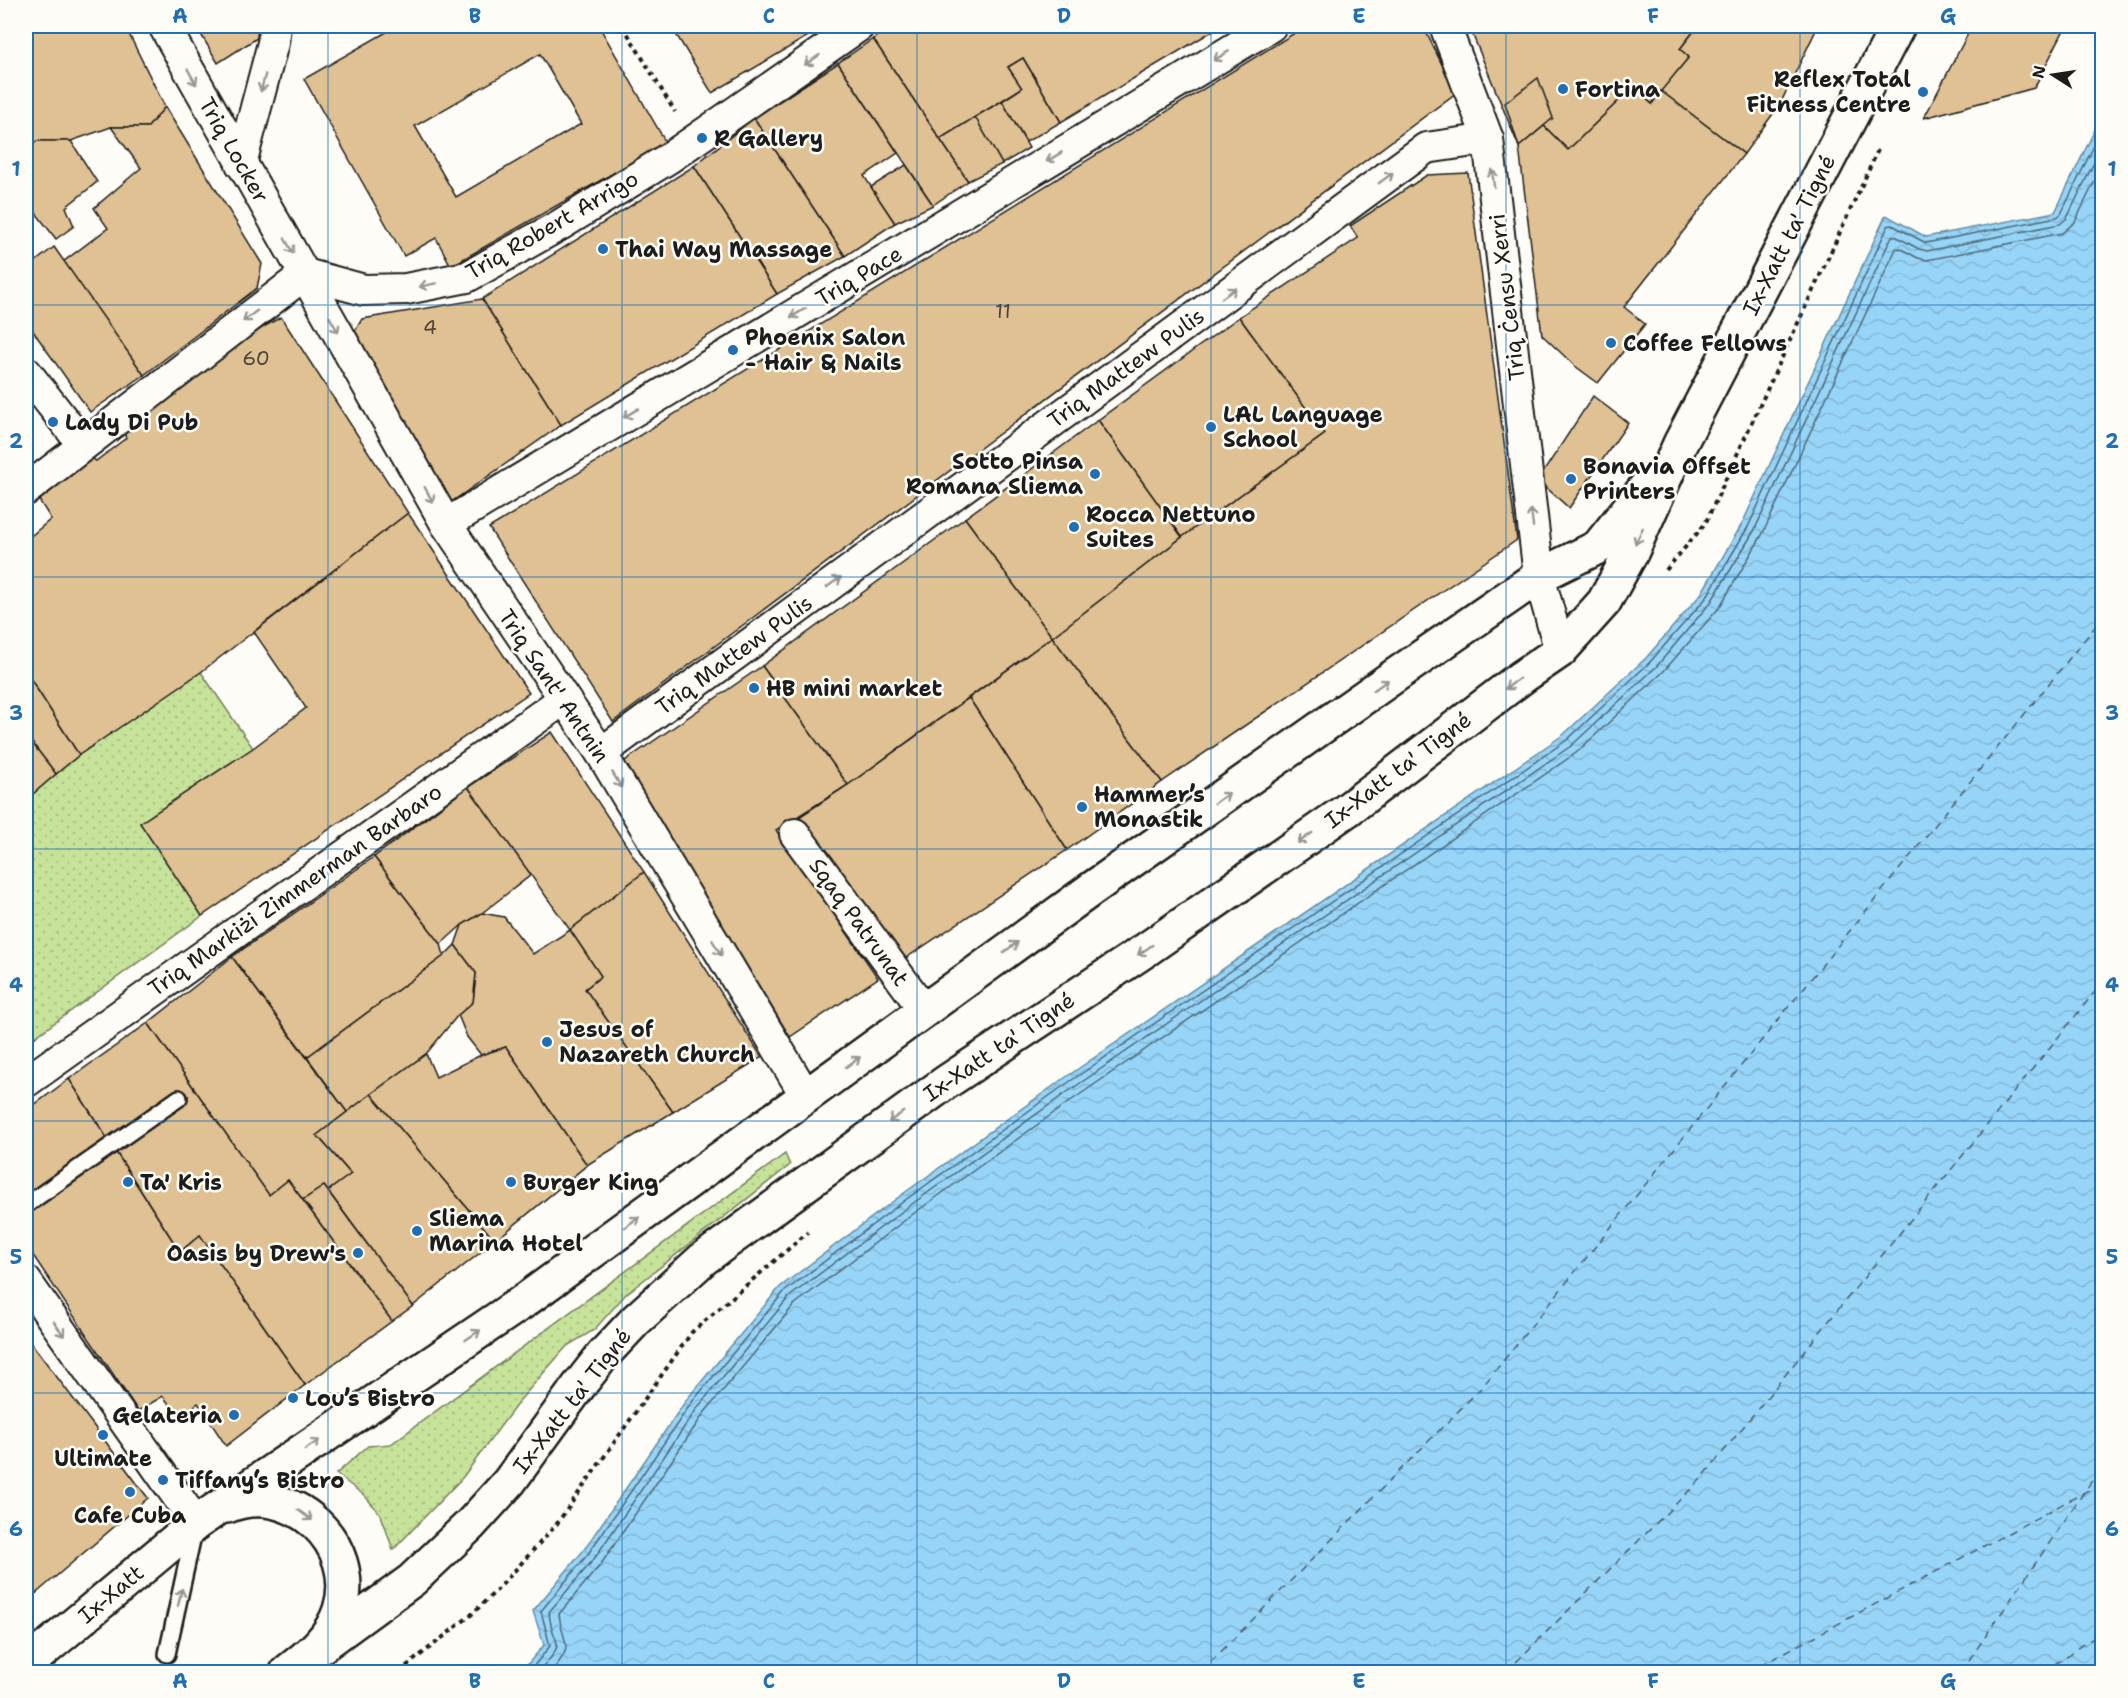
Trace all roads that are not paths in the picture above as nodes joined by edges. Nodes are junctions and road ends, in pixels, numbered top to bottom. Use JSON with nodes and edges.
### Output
{"nodes":[{"id":1,"x":164,"y":26,"type":"edge"},
{"id":2,"x":275,"y":26,"type":"edge"},
{"id":3,"x":859,"y":26,"type":"edge"},
{"id":4,"x":1271,"y":26,"type":"edge"},
{"id":5,"x":1445,"y":26,"type":"edge"},
{"id":6,"x":1898,"y":26,"type":"edge"},
{"id":7,"x":1488,"y":139,"type":"junction"},
{"id":8,"x":241,"y":164,"type":"junction"},
{"id":9,"x":305,"y":274,"type":"junction"},
{"id":10,"x":26,"y":372,"type":"edge"},
{"id":11,"x":1680,"y":444,"type":"junction"},
{"id":12,"x":83,"y":445,"type":"junction"},
{"id":13,"x":26,"y":490,"type":"edge"},
{"id":14,"x":446,"y":524,"type":"junction"},
{"id":15,"x":1539,"y":576,"type":"junction"},
{"id":16,"x":1560,"y":651,"type":"junction"},
{"id":17,"x":564,"y":699,"type":"junction"},
{"id":18,"x":601,"y":753,"type":"junction"},
{"id":19,"x":795,"y":834,"type":"dead end"},
{"id":20,"x":924,"y":1010,"type":"junction"},
{"id":21,"x":26,"y":1082,"type":"edge"},
{"id":22,"x":806,"y":1096,"type":"junction"},
{"id":23,"x":179,"y":1098,"type":"dead end"},
{"id":24,"x":26,"y":1205,"type":"edge"},
{"id":25,"x":26,"y":1281,"type":"edge"},
{"id":26,"x":204,"y":1518,"type":"junction"},
{"id":27,"x":167,"y":1654,"type":"dead end"},
{"id":28,"x":297,"y":1664,"type":"edge"},
{"id":29,"x":26,"y":1665,"type":"edge"}],
"edges":[{"from":1,"to":8,"type":"street","name":"Triq Locker","one_way":true},
{"from":2,"to":8,"type":"street","one_way":true},
{"from":3,"to":9,"type":"street","name":"Triq Robert Arrigo","one_way":true},
{"from":4,"to":14,"type":"street","name":"Triq Pace","one_way":true},
{"from":5,"to":7,"type":"street","name":"Triq Ċensu Xerri"},
{"from":6,"to":11,"type":"street","name":"Ix-Xatt ta' Tigné"},
{"from":15,"to":7,"type":"street","name":"Triq Ċensu Xerri","one_way":true},
{"from":18,"to":7,"type":"street","name":"Triq Mattew Pulis","one_way":true},
{"from":8,"to":9,"type":"street","name":"Triq Locker","one_way":true},
{"from":9,"to":12,"type":"street","one_way":true},
{"from":9,"to":14,"type":"street","name":"Triq Sant' Antnin","one_way":true},
{"from":10,"to":12,"type":"street"},
{"from":11,"to":15,"type":"street","name":"Ix-Xatt ta' Tigné"},
{"from":11,"to":16,"type":"street","name":"Ix-Xatt ta' Tigné","one_way":true},
{"from":12,"to":13,"type":"street"},
{"from":14,"to":17,"type":"street","name":"Triq Sant' Antnin"},
{"from":15,"to":16,"type":"street","name":"Triq Ċensu Xerri"},
{"from":20,"to":15,"type":"street","name":"Ix-Xatt ta' Tigné","one_way":true},
{"from":16,"to":28,"type":"street","name":"Ix-Xatt ta' Tigné","one_way":true},
{"from":17,"to":18,"type":"street","name":"Triq Sant' Antnin"},
{"from":17,"to":21,"type":"street","name":"Triq Markiżi Zimmerman Barbaro"},
{"from":18,"to":22,"type":"street","name":"Triq Sant' Antnin","one_way":true},
{"from":19,"to":20,"type":"street","name":"Sqaq Patrunat"},
{"from":22,"to":20,"type":"street","name":"Ix-Xatt ta' Tigné","one_way":true},
{"from":26,"to":22,"type":"street","name":"Ix-Xatt ta' Tigné","one_way":true},
{"from":23,"to":24,"type":"lane"},
{"from":25,"to":26,"type":"street","one_way":true},
{"from":27,"to":26,"type":"lane","one_way":true},
{"from":26,"to":28,"type":"street","name":"Ix-Xatt","one_way":true},
{"from":26,"to":29,"type":"street","name":"Ix-Xatt"}]}
